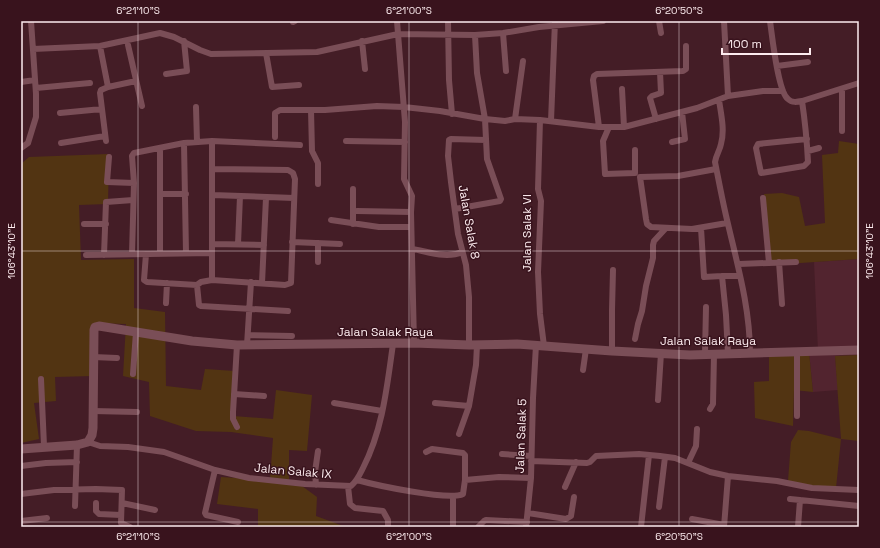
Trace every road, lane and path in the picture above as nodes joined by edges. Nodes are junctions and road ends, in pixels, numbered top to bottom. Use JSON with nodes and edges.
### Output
{"nodes":[{"id":1,"x":31,"y":21,"type":"edge"},
{"id":2,"x":398,"y":21,"type":"edge"},
{"id":3,"x":448,"y":21,"type":"edge"},
{"id":4,"x":603,"y":21,"type":"edge"},
{"id":5,"x":660,"y":21,"type":"edge"},
{"id":6,"x":724,"y":21,"type":"edge"},
{"id":7,"x":770,"y":21,"type":"edge"},
{"id":8,"x":555,"y":23,"type":"edge"},
{"id":9,"x":503,"y":33,"type":"junction"},
{"id":10,"x":661,"y":33,"type":"dead end"},
{"id":11,"x":398,"y":34,"type":"junction"},
{"id":12,"x":448,"y":35,"type":"junction"},
{"id":13,"x":475,"y":35,"type":"junction"},
{"id":14,"x":362,"y":41,"type":"junction"},
{"id":15,"x":184,"y":42,"type":"junction"},
{"id":16,"x":128,"y":45,"type":"dead end"},
{"id":17,"x":100,"y":46,"type":"junction"},
{"id":18,"x":686,"y":46,"type":"dead end"},
{"id":19,"x":33,"y":49,"type":"junction"},
{"id":20,"x":266,"y":53,"type":"junction"},
{"id":21,"x":523,"y":61,"type":"dead end"},
{"id":22,"x":808,"y":62,"type":"dead end"},
{"id":23,"x":777,"y":66,"type":"junction"},
{"id":24,"x":365,"y":69,"type":"dead end"},
{"id":25,"x":506,"y":71,"type":"dead end"},
{"id":26,"x":660,"y":72,"type":"junction"},
{"id":27,"x":166,"y":74,"type":"dead end"},
{"id":28,"x":35,"y":80,"type":"junction"},
{"id":29,"x":136,"y":81,"type":"junction"},
{"id":30,"x":21,"y":82,"type":"edge"},
{"id":31,"x":90,"y":83,"type":"dead end"},
{"id":32,"x":859,"y":83,"type":"edge"},
{"id":33,"x":300,"y":85,"type":"dead end"},
{"id":34,"x":108,"y":87,"type":"junction"},
{"id":35,"x":36,"y":88,"type":"junction"},
{"id":36,"x":622,"y":89,"type":"dead end"},
{"id":37,"x":842,"y":89,"type":"junction"},
{"id":38,"x":783,"y":91,"type":"junction"},
{"id":39,"x":728,"y":96,"type":"junction"},
{"id":40,"x":719,"y":100,"type":"junction"},
{"id":41,"x":802,"y":101,"type":"junction"},
{"id":42,"x":142,"y":106,"type":"dead end"},
{"id":43,"x":196,"y":107,"type":"dead end"},
{"id":44,"x":404,"y":107,"type":"junction"},
{"id":45,"x":102,"y":109,"type":"junction"},
{"id":46,"x":311,"y":110,"type":"junction"},
{"id":47,"x":682,"y":112,"type":"junction"},
{"id":48,"x":60,"y":113,"type":"dead end"},
{"id":49,"x":452,"y":114,"type":"junction"},
{"id":50,"x":485,"y":119,"type":"junction"},
{"id":51,"x":515,"y":119,"type":"junction"},
{"id":52,"x":656,"y":119,"type":"junction"},
{"id":53,"x":540,"y":120,"type":"junction"},
{"id":54,"x":551,"y":121,"type":"junction"},
{"id":55,"x":599,"y":127,"type":"junction"},
{"id":56,"x":609,"y":127,"type":"junction"},
{"id":57,"x":624,"y":127,"type":"junction"},
{"id":58,"x":842,"y":131,"type":"dead end"},
{"id":59,"x":275,"y":137,"type":"dead end"},
{"id":60,"x":806,"y":139,"type":"junction"},
{"id":61,"x":486,"y":140,"type":"junction"},
{"id":62,"x":212,"y":141,"type":"junction"},
{"id":63,"x":197,"y":142,"type":"junction"},
{"id":64,"x":346,"y":142,"type":"dead end"},
{"id":65,"x":405,"y":142,"type":"junction"},
{"id":66,"x":672,"y":142,"type":"dead end"},
{"id":67,"x":61,"y":143,"type":"dead end"},
{"id":68,"x":184,"y":143,"type":"junction"},
{"id":69,"x":300,"y":145,"type":"dead end"},
{"id":70,"x":21,"y":148,"type":"edge"},
{"id":71,"x":160,"y":148,"type":"junction"},
{"id":72,"x":819,"y":148,"type":"dead end"},
{"id":73,"x":635,"y":150,"type":"dead end"},
{"id":74,"x":808,"y":151,"type":"junction"},
{"id":75,"x":109,"y":157,"type":"dead end"},
{"id":76,"x":716,"y":169,"type":"junction"},
{"id":77,"x":212,"y":170,"type":"junction"},
{"id":78,"x":134,"y":183,"type":"junction"},
{"id":79,"x":318,"y":184,"type":"dead end"},
{"id":80,"x":352,"y":189,"type":"dead end"},
{"id":81,"x":160,"y":194,"type":"junction"},
{"id":82,"x":186,"y":194,"type":"junction"},
{"id":83,"x":212,"y":195,"type":"junction"},
{"id":84,"x":240,"y":196,"type":"junction"},
{"id":85,"x":266,"y":198,"type":"junction"},
{"id":86,"x":294,"y":198,"type":"junction"},
{"id":87,"x":763,"y":198,"type":"dead end"},
{"id":88,"x":133,"y":200,"type":"junction"},
{"id":89,"x":455,"y":209,"type":"junction"},
{"id":90,"x":357,"y":211,"type":"dead end"},
{"id":91,"x":411,"y":212,"type":"junction"},
{"id":92,"x":331,"y":220,"type":"dead end"},
{"id":93,"x":727,"y":223,"type":"junction"},
{"id":94,"x":84,"y":224,"type":"dead end"},
{"id":95,"x":106,"y":224,"type":"junction"},
{"id":96,"x":353,"y":224,"type":"junction"},
{"id":97,"x":411,"y":227,"type":"junction"},
{"id":98,"x":666,"y":228,"type":"junction"},
{"id":99,"x":701,"y":228,"type":"junction"},
{"id":100,"x":292,"y":242,"type":"junction"},
{"id":101,"x":318,"y":243,"type":"junction"},
{"id":102,"x":212,"y":244,"type":"junction"},
{"id":103,"x":238,"y":244,"type":"junction"},
{"id":104,"x":340,"y":244,"type":"dead end"},
{"id":105,"x":264,"y":245,"type":"junction"},
{"id":106,"x":413,"y":249,"type":"junction"},
{"id":107,"x":462,"y":252,"type":"junction"},
{"id":108,"x":186,"y":253,"type":"junction"},
{"id":109,"x":212,"y":253,"type":"junction"},
{"id":110,"x":132,"y":254,"type":"junction"},
{"id":111,"x":146,"y":254,"type":"junction"},
{"id":112,"x":160,"y":254,"type":"junction"},
{"id":113,"x":86,"y":255,"type":"dead end"},
{"id":114,"x":104,"y":255,"type":"junction"},
{"id":115,"x":318,"y":262,"type":"dead end"},
{"id":116,"x":779,"y":262,"type":"junction"},
{"id":117,"x":796,"y":262,"type":"dead end"},
{"id":118,"x":769,"y":263,"type":"junction"},
{"id":119,"x":738,"y":264,"type":"junction"},
{"id":120,"x":613,"y":270,"type":"dead end"},
{"id":121,"x":722,"y":276,"type":"junction"},
{"id":122,"x":740,"y":276,"type":"junction"},
{"id":123,"x":212,"y":280,"type":"junction"},
{"id":124,"x":250,"y":282,"type":"junction"},
{"id":125,"x":167,"y":283,"type":"junction"},
{"id":126,"x":262,"y":283,"type":"junction"},
{"id":127,"x":197,"y":285,"type":"junction"},
{"id":128,"x":166,"y":303,"type":"dead end"},
{"id":129,"x":782,"y":304,"type":"dead end"},
{"id":130,"x":706,"y":307,"type":"dead end"},
{"id":131,"x":249,"y":309,"type":"junction"},
{"id":132,"x":288,"y":311,"type":"dead end"},
{"id":133,"x":136,"y":332,"type":"junction"},
{"id":134,"x":248,"y":335,"type":"junction"},
{"id":135,"x":292,"y":336,"type":"dead end"},
{"id":136,"x":635,"y":339,"type":"dead end"},
{"id":137,"x":414,"y":343,"type":"junction"},
{"id":138,"x":393,"y":344,"type":"junction"},
{"id":139,"x":237,"y":345,"type":"junction"},
{"id":140,"x":247,"y":345,"type":"junction"},
{"id":141,"x":473,"y":345,"type":"junction"},
{"id":142,"x":540,"y":345,"type":"junction"},
{"id":143,"x":586,"y":349,"type":"junction"},
{"id":144,"x":859,"y":350,"type":"edge"},
{"id":145,"x":797,"y":351,"type":"junction"},
{"id":146,"x":612,"y":352,"type":"junction"},
{"id":147,"x":661,"y":353,"type":"junction"},
{"id":148,"x":750,"y":353,"type":"junction"},
{"id":149,"x":710,"y":354,"type":"junction"},
{"id":150,"x":728,"y":354,"type":"junction"},
{"id":151,"x":93,"y":357,"type":"junction"},
{"id":152,"x":116,"y":358,"type":"dead end"},
{"id":153,"x":583,"y":370,"type":"dead end"},
{"id":154,"x":132,"y":374,"type":"dead end"},
{"id":155,"x":41,"y":380,"type":"dead end"},
{"id":156,"x":234,"y":394,"type":"junction"},
{"id":157,"x":264,"y":396,"type":"dead end"},
{"id":158,"x":658,"y":400,"type":"dead end"},
{"id":159,"x":334,"y":403,"type":"dead end"},
{"id":160,"x":435,"y":403,"type":"dead end"},
{"id":161,"x":470,"y":406,"type":"junction"},
{"id":162,"x":710,"y":409,"type":"dead end"},
{"id":163,"x":93,"y":411,"type":"junction"},
{"id":164,"x":382,"y":411,"type":"junction"},
{"id":165,"x":137,"y":412,"type":"dead end"},
{"id":166,"x":797,"y":416,"type":"dead end"},
{"id":167,"x":237,"y":428,"type":"dead end"},
{"id":168,"x":697,"y":429,"type":"dead end"},
{"id":169,"x":459,"y":434,"type":"dead end"},
{"id":170,"x":88,"y":442,"type":"junction"},
{"id":171,"x":77,"y":445,"type":"junction"},
{"id":172,"x":44,"y":446,"type":"junction"},
{"id":173,"x":21,"y":449,"type":"edge"},
{"id":174,"x":318,"y":451,"type":"dead end"},
{"id":175,"x":426,"y":452,"type":"dead end"},
{"id":176,"x":502,"y":454,"type":"dead end"},
{"id":177,"x":649,"y":455,"type":"junction"},
{"id":178,"x":665,"y":457,"type":"junction"},
{"id":179,"x":531,"y":458,"type":"junction"},
{"id":180,"x":77,"y":462,"type":"junction"},
{"id":181,"x":576,"y":462,"type":"junction"},
{"id":182,"x":688,"y":463,"type":"junction"},
{"id":183,"x":21,"y":466,"type":"edge"},
{"id":184,"x":215,"y":470,"type":"junction"},
{"id":185,"x":728,"y":476,"type":"junction"},
{"id":186,"x":531,"y":478,"type":"junction"},
{"id":187,"x":357,"y":480,"type":"junction"},
{"id":188,"x":465,"y":480,"type":"junction"},
{"id":189,"x":316,"y":485,"type":"junction"},
{"id":190,"x":348,"y":486,"type":"junction"},
{"id":191,"x":565,"y":487,"type":"dead end"},
{"id":192,"x":76,"y":489,"type":"junction"},
{"id":193,"x":859,"y":490,"type":"edge"},
{"id":194,"x":21,"y":494,"type":"edge"},
{"id":195,"x":453,"y":496,"type":"junction"},
{"id":196,"x":574,"y":497,"type":"dead end"},
{"id":197,"x":790,"y":499,"type":"dead end"},
{"id":198,"x":800,"y":500,"type":"junction"},
{"id":199,"x":96,"y":503,"type":"dead end"},
{"id":200,"x":122,"y":504,"type":"junction"},
{"id":201,"x":75,"y":506,"type":"dead end"},
{"id":202,"x":859,"y":506,"type":"edge"},
{"id":203,"x":659,"y":507,"type":"dead end"},
{"id":204,"x":155,"y":510,"type":"dead end"},
{"id":205,"x":528,"y":513,"type":"junction"},
{"id":206,"x":121,"y":516,"type":"junction"},
{"id":207,"x":47,"y":518,"type":"dead end"},
{"id":208,"x":692,"y":519,"type":"dead end"},
{"id":209,"x":21,"y":521,"type":"edge"},
{"id":210,"x":238,"y":522,"type":"dead end"},
{"id":211,"x":526,"y":525,"type":"edge"},
{"id":212,"x":724,"y":526,"type":"edge"},
{"id":213,"x":130,"y":527,"type":"edge"},
{"id":214,"x":388,"y":527,"type":"edge"},
{"id":215,"x":453,"y":527,"type":"edge"},
{"id":216,"x":478,"y":527,"type":"edge"},
{"id":217,"x":641,"y":527,"type":"edge"},
{"id":218,"x":798,"y":527,"type":"edge"}],
"edges":[{"from":1,"to":19,"type":"street"},
{"from":2,"to":11,"type":"street"},
{"from":3,"to":12,"type":"street"},
{"from":4,"to":8,"type":"street"},
{"from":5,"to":10,"type":"street"},
{"from":6,"to":39,"type":"street"},
{"from":7,"to":23,"type":"street"},
{"from":8,"to":9,"type":"street"},
{"from":8,"to":54,"type":"street"},
{"from":9,"to":13,"type":"street"},
{"from":9,"to":25,"type":"street"},
{"from":11,"to":12,"type":"street"},
{"from":11,"to":14,"type":"street"},
{"from":11,"to":44,"type":"street"},
{"from":12,"to":13,"type":"street"},
{"from":12,"to":49,"type":"street"},
{"from":13,"to":50,"type":"street"},
{"from":14,"to":20,"type":"street"},
{"from":14,"to":24,"type":"street"},
{"from":15,"to":17,"type":"street"},
{"from":15,"to":20,"type":"street"},
{"from":15,"to":27,"type":"street"},
{"from":16,"to":29,"type":"street"},
{"from":17,"to":19,"type":"street"},
{"from":17,"to":34,"type":"street"},
{"from":18,"to":26,"type":"street"},
{"from":19,"to":28,"type":"street"},
{"from":20,"to":33,"type":"street"},
{"from":21,"to":51,"type":"street"},
{"from":22,"to":23,"type":"street"},
{"from":23,"to":38,"type":"street"},
{"from":26,"to":52,"type":"street"},
{"from":26,"to":55,"type":"street"},
{"from":28,"to":30,"type":"street"},
{"from":28,"to":35,"type":"street"},
{"from":29,"to":34,"type":"street"},
{"from":29,"to":42,"type":"street"},
{"from":31,"to":35,"type":"street"},
{"from":32,"to":37,"type":"street"},
{"from":34,"to":45,"type":"street"},
{"from":35,"to":70,"type":"street"},
{"from":36,"to":57,"type":"street"},
{"from":37,"to":41,"type":"street"},
{"from":37,"to":58,"type":"street"},
{"from":38,"to":39,"type":"street"},
{"from":38,"to":41,"type":"street"},
{"from":39,"to":40,"type":"street"},
{"from":40,"to":47,"type":"street"},
{"from":40,"to":76,"type":"street"},
{"from":41,"to":60,"type":"street"},
{"from":43,"to":63,"type":"street"},
{"from":44,"to":46,"type":"street"},
{"from":44,"to":49,"type":"street"},
{"from":44,"to":65,"type":"street"},
{"from":45,"to":48,"type":"street"},
{"from":45,"to":67,"type":"street"},
{"from":46,"to":59,"type":"street"},
{"from":46,"to":79,"type":"street"},
{"from":47,"to":52,"type":"street"},
{"from":47,"to":66,"type":"street"},
{"from":49,"to":50,"type":"street"},
{"from":50,"to":51,"type":"street"},
{"from":50,"to":61,"type":"street"},
{"from":51,"to":53,"type":"street"},
{"from":52,"to":57,"type":"street"},
{"from":53,"to":54,"type":"street"},
{"from":53,"to":142,"type":"street","name":"Jalan Salak VI"},
{"from":54,"to":55,"type":"street"},
{"from":55,"to":56,"type":"street"},
{"from":56,"to":57,"type":"street"},
{"from":56,"to":73,"type":"street"},
{"from":60,"to":74,"type":"street"},
{"from":60,"to":74,"type":"street"},
{"from":61,"to":89,"type":"street","name":"Jalan Salak 8"},
{"from":61,"to":89,"type":"street"},
{"from":62,"to":63,"type":"street"},
{"from":62,"to":69,"type":"street"},
{"from":62,"to":77,"type":"street"},
{"from":63,"to":68,"type":"street"},
{"from":64,"to":65,"type":"street"},
{"from":65,"to":91,"type":"street"},
{"from":68,"to":71,"type":"street"},
{"from":68,"to":82,"type":"street"},
{"from":71,"to":78,"type":"street"},
{"from":71,"to":81,"type":"street"},
{"from":72,"to":74,"type":"street"},
{"from":75,"to":78,"type":"street"},
{"from":76,"to":93,"type":"street"},
{"from":76,"to":98,"type":"street"},
{"from":77,"to":83,"type":"street"},
{"from":77,"to":86,"type":"street"},
{"from":78,"to":88,"type":"street"},
{"from":80,"to":96,"type":"street"},
{"from":81,"to":82,"type":"street"},
{"from":81,"to":112,"type":"street"},
{"from":82,"to":108,"type":"street"},
{"from":83,"to":84,"type":"street"},
{"from":83,"to":102,"type":"street"},
{"from":84,"to":85,"type":"street"},
{"from":84,"to":103,"type":"street"},
{"from":85,"to":86,"type":"street"},
{"from":85,"to":105,"type":"street"},
{"from":86,"to":100,"type":"street"},
{"from":87,"to":118,"type":"street"},
{"from":88,"to":95,"type":"street"},
{"from":88,"to":110,"type":"street"},
{"from":89,"to":107,"type":"street","name":"Jalan Salak 8"},
{"from":90,"to":91,"type":"street"},
{"from":91,"to":97,"type":"street"},
{"from":92,"to":96,"type":"street"},
{"from":93,"to":99,"type":"street"},
{"from":93,"to":119,"type":"street"},
{"from":94,"to":95,"type":"street"},
{"from":95,"to":114,"type":"street"},
{"from":96,"to":97,"type":"street"},
{"from":97,"to":106,"type":"street"},
{"from":98,"to":99,"type":"street"},
{"from":98,"to":136,"type":"street"},
{"from":99,"to":121,"type":"street"},
{"from":100,"to":101,"type":"street"},
{"from":100,"to":126,"type":"street"},
{"from":101,"to":104,"type":"street"},
{"from":101,"to":115,"type":"street"},
{"from":102,"to":103,"type":"street"},
{"from":102,"to":109,"type":"street"},
{"from":103,"to":105,"type":"street"},
{"from":105,"to":126,"type":"street"},
{"from":106,"to":107,"type":"street"},
{"from":106,"to":137,"type":"street"},
{"from":107,"to":141,"type":"street","name":"Jalan Salak 8"},
{"from":108,"to":109,"type":"street"},
{"from":108,"to":112,"type":"street"},
{"from":109,"to":123,"type":"street"},
{"from":110,"to":111,"type":"street"},
{"from":110,"to":114,"type":"street"},
{"from":111,"to":112,"type":"street"},
{"from":111,"to":125,"type":"street"},
{"from":113,"to":114,"type":"street"},
{"from":116,"to":117,"type":"street"},
{"from":116,"to":118,"type":"street"},
{"from":116,"to":129,"type":"street"},
{"from":118,"to":119,"type":"street"},
{"from":119,"to":122,"type":"street"},
{"from":120,"to":146,"type":"street"},
{"from":121,"to":122,"type":"street"},
{"from":121,"to":150,"type":"street"},
{"from":122,"to":148,"type":"street"},
{"from":123,"to":124,"type":"street"},
{"from":123,"to":127,"type":"street"},
{"from":124,"to":126,"type":"street"},
{"from":124,"to":131,"type":"street"},
{"from":125,"to":127,"type":"street"},
{"from":125,"to":128,"type":"street"},
{"from":127,"to":131,"type":"street"},
{"from":130,"to":149,"type":"street"},
{"from":131,"to":132,"type":"street"},
{"from":131,"to":134,"type":"street"},
{"from":133,"to":139,"type":"street","name":"Jalan Salak Raya"},
{"from":133,"to":151,"type":"street","name":"Jalan Salak Raya"},
{"from":133,"to":154,"type":"street"},
{"from":134,"to":135,"type":"street"},
{"from":134,"to":140,"type":"street"},
{"from":137,"to":138,"type":"street","name":"Jalan Salak Raya"},
{"from":137,"to":141,"type":"street","name":"Jalan Salak Raya"},
{"from":138,"to":140,"type":"street","name":"Jalan Salak Raya"},
{"from":138,"to":164,"type":"street"},
{"from":139,"to":140,"type":"street","name":"Jalan Salak Raya"},
{"from":139,"to":156,"type":"street"},
{"from":141,"to":142,"type":"street","name":"Jalan Salak Raya"},
{"from":141,"to":161,"type":"street","name":"Jalan Salak 8"},
{"from":142,"to":143,"type":"street","name":"Jalan Salak Raya"},
{"from":142,"to":179,"type":"street","name":"Jalan Salak 5"},
{"from":143,"to":146,"type":"street","name":"Jalan Salak Raya"},
{"from":143,"to":153,"type":"street"},
{"from":144,"to":145,"type":"street","name":"Jalan Salak Raya"},
{"from":145,"to":148,"type":"street","name":"Jalan Salak Raya"},
{"from":145,"to":166,"type":"street"},
{"from":146,"to":147,"type":"street","name":"Jalan Salak Raya"},
{"from":147,"to":149,"type":"street","name":"Jalan Salak Raya"},
{"from":147,"to":158,"type":"street"},
{"from":148,"to":150,"type":"street","name":"Jalan Salak Raya"},
{"from":149,"to":150,"type":"street","name":"Jalan Salak Raya"},
{"from":149,"to":162,"type":"street"},
{"from":151,"to":152,"type":"street"},
{"from":151,"to":163,"type":"street","name":"Jalan Salak Raya"},
{"from":155,"to":172,"type":"street"},
{"from":156,"to":157,"type":"street"},
{"from":156,"to":167,"type":"street"},
{"from":159,"to":164,"type":"street"},
{"from":160,"to":161,"type":"street"},
{"from":161,"to":169,"type":"street","name":"Jalan Salak 8"},
{"from":163,"to":165,"type":"street"},
{"from":163,"to":170,"type":"street","name":"Jalan Salak Raya"},
{"from":164,"to":187,"type":"street"},
{"from":168,"to":182,"type":"street"},
{"from":170,"to":171,"type":"street"},
{"from":170,"to":184,"type":"street","name":"Jalan Salak IX"},
{"from":171,"to":172,"type":"street"},
{"from":171,"to":180,"type":"street"},
{"from":172,"to":173,"type":"street"},
{"from":174,"to":189,"type":"street"},
{"from":175,"to":188,"type":"street"},
{"from":176,"to":179,"type":"street"},
{"from":177,"to":178,"type":"street"},
{"from":177,"to":181,"type":"street"},
{"from":177,"to":217,"type":"street"},
{"from":178,"to":182,"type":"street"},
{"from":178,"to":203,"type":"street"},
{"from":179,"to":181,"type":"street"},
{"from":179,"to":186,"type":"street","name":"Jalan Salak 5"},
{"from":180,"to":183,"type":"street"},
{"from":180,"to":192,"type":"street"},
{"from":181,"to":191,"type":"street"},
{"from":182,"to":185,"type":"street"},
{"from":184,"to":189,"type":"street","name":"Jalan Salak IX"},
{"from":184,"to":210,"type":"street"},
{"from":185,"to":193,"type":"street"},
{"from":185,"to":212,"type":"street"},
{"from":186,"to":188,"type":"street"},
{"from":186,"to":205,"type":"street","name":"Jalan Salak 5"},
{"from":187,"to":190,"type":"street","name":"Jalan Salak IX"},
{"from":187,"to":195,"type":"street"},
{"from":188,"to":195,"type":"street"},
{"from":189,"to":190,"type":"street","name":"Jalan Salak IX"},
{"from":190,"to":214,"type":"street"},
{"from":192,"to":194,"type":"street"},
{"from":192,"to":200,"type":"street"},
{"from":192,"to":201,"type":"street"},
{"from":195,"to":215,"type":"street"},
{"from":196,"to":205,"type":"street"},
{"from":197,"to":198,"type":"street"},
{"from":198,"to":202,"type":"street"},
{"from":198,"to":218,"type":"street"},
{"from":199,"to":206,"type":"street"},
{"from":200,"to":204,"type":"street"},
{"from":200,"to":206,"type":"street"},
{"from":205,"to":211,"type":"street","name":"Jalan Salak 5"},
{"from":206,"to":213,"type":"street"},
{"from":207,"to":209,"type":"street"},
{"from":208,"to":212,"type":"street"},
{"from":211,"to":216,"type":"street"}]}
